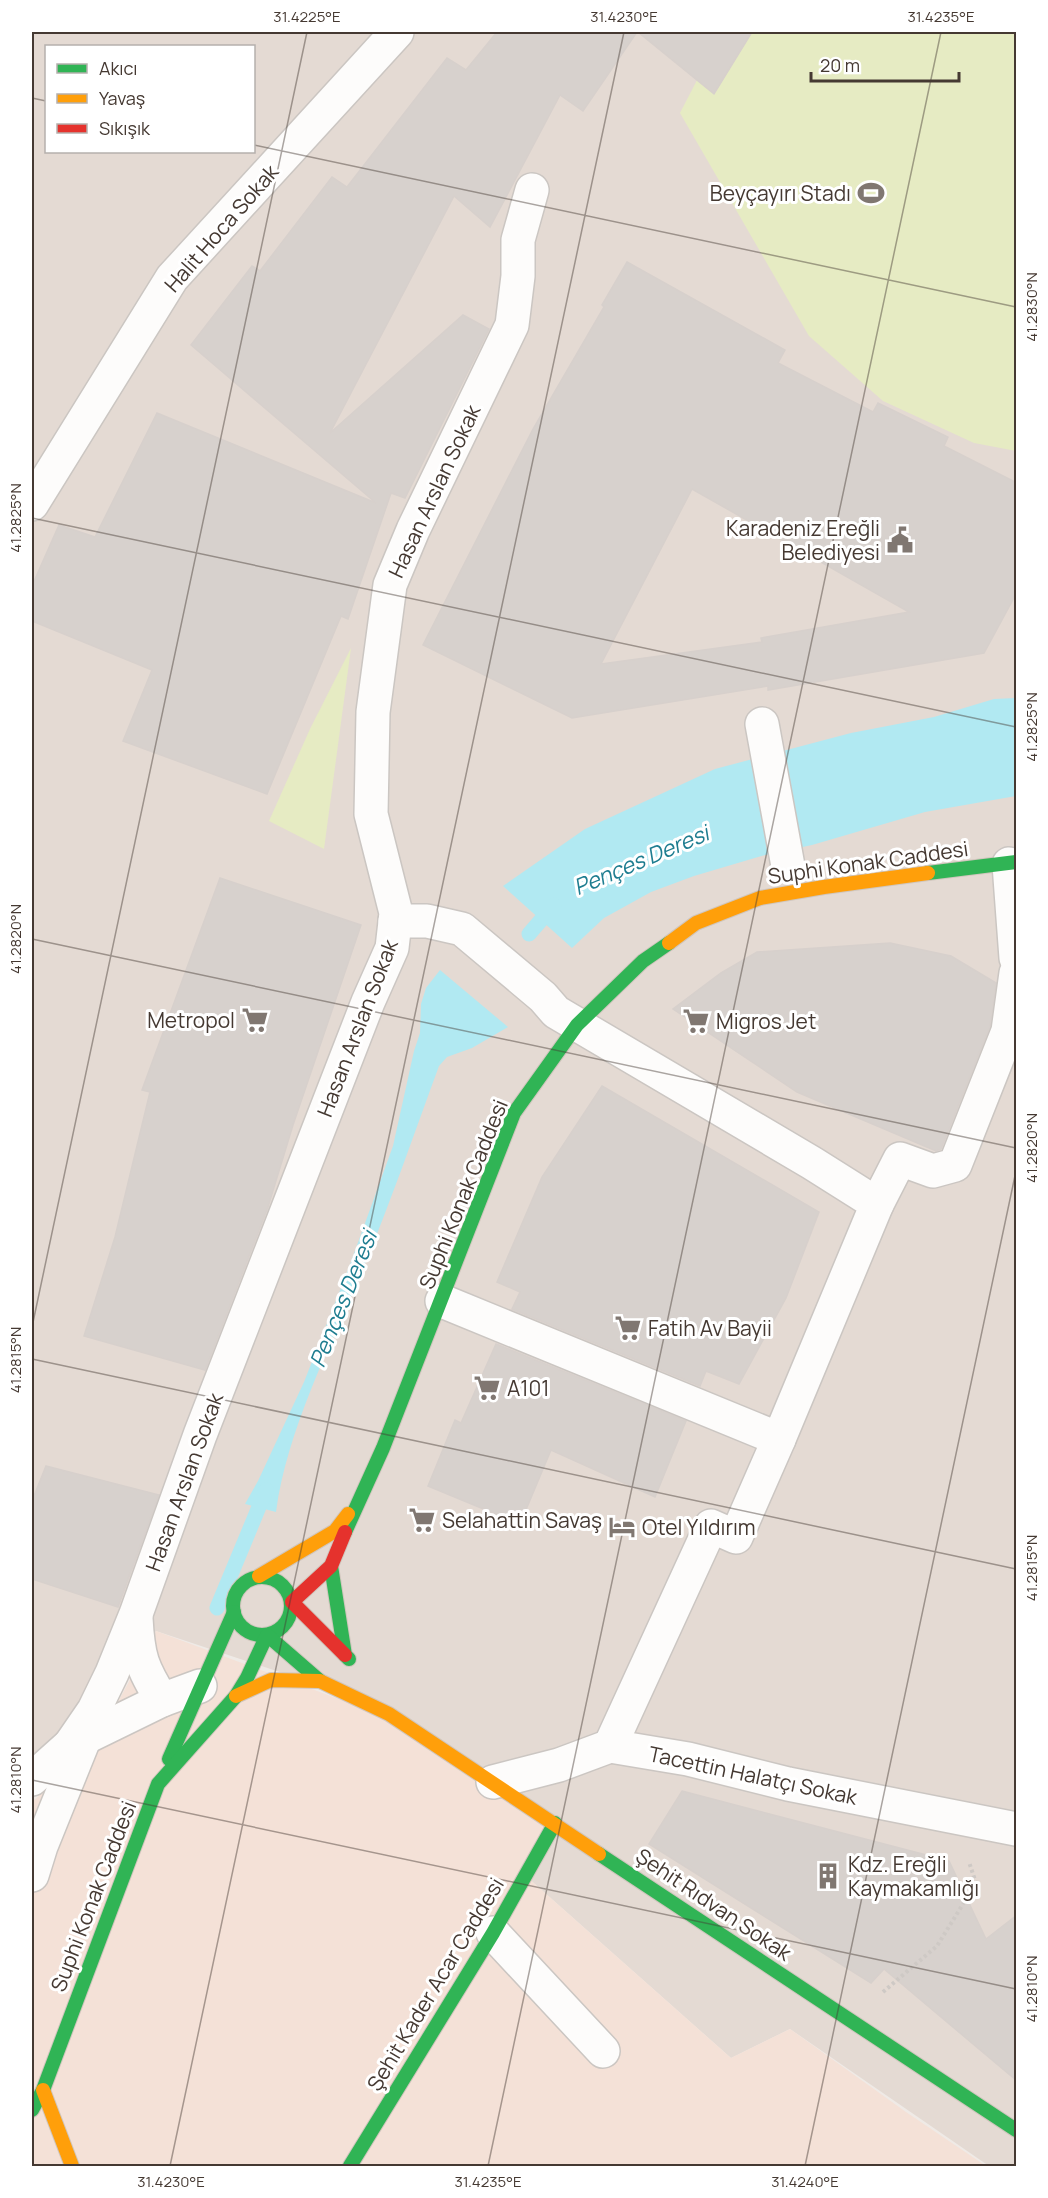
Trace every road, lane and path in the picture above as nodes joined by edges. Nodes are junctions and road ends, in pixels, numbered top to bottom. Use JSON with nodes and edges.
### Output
{"nodes":[{"id":1,"x":397,"y":32,"type":"edge"},
{"id":2,"x":532,"y":189,"type":"dead end"},
{"id":3,"x":32,"y":504,"type":"edge"},
{"id":4,"x":762,"y":724,"type":"dead end"},
{"id":5,"x":1013,"y":863,"type":"edge"},
{"id":6,"x":788,"y":866,"type":"dead end"},
{"id":7,"x":395,"y":921,"type":"junction"},
{"id":8,"x":1017,"y":958,"type":"edge"},
{"id":9,"x":1017,"y":973,"type":"edge"},
{"id":10,"x":577,"y":1025,"type":"junction"},
{"id":11,"x":877,"y":1204,"type":"junction"},
{"id":12,"x":442,"y":1301,"type":"junction"},
{"id":13,"x":779,"y":1439,"type":"junction"},
{"id":14,"x":357,"y":1502,"type":"junction"},
{"id":15,"x":331,"y":1566,"type":"junction"},
{"id":16,"x":259,"y":1576,"type":"junction"},
{"id":17,"x":292,"y":1602,"type":"junction"},
{"id":18,"x":234,"y":1612,"type":"junction"},
{"id":19,"x":136,"y":1614,"type":"junction"},
{"id":20,"x":267,"y":1635,"type":"junction"},
{"id":21,"x":345,"y":1655,"type":"junction"},
{"id":22,"x":358,"y":1672,"type":"dead end"},
{"id":23,"x":320,"y":1681,"type":"junction"},
{"id":24,"x":200,"y":1686,"type":"junction"},
{"id":25,"x":370,"y":1688,"type":"dead end"},
{"id":26,"x":236,"y":1696,"type":"junction"},
{"id":27,"x":162,"y":1700,"type":"junction"},
{"id":28,"x":389,"y":1714,"type":"junction"},
{"id":29,"x":78,"y":1741,"type":"junction"},
{"id":30,"x":610,"y":1746,"type":"junction"},
{"id":31,"x":32,"y":1779,"type":"edge"},
{"id":32,"x":493,"y":1782,"type":"junction"},
{"id":33,"x":158,"y":1784,"type":"junction"},
{"id":34,"x":954,"y":1816,"type":"junction"},
{"id":35,"x":555,"y":1823,"type":"junction"},
{"id":36,"x":1017,"y":1829,"type":"edge"},
{"id":37,"x":32,"y":1875,"type":"edge"},
{"id":38,"x":494,"y":1933,"type":"junction"},
{"id":39,"x":851,"y":2020,"type":"junction"},
{"id":40,"x":603,"y":2051,"type":"dead end"},
{"id":41,"x":43,"y":2090,"type":"junction"},
{"id":42,"x":32,"y":2110,"type":"edge"},
{"id":43,"x":1017,"y":2130,"type":"edge"},
{"id":44,"x":72,"y":2166,"type":"edge"},
{"id":45,"x":350,"y":2166,"type":"edge"}],
"edges":[{"from":1,"to":3,"type":"street","name":"Halit Hoca Sokak"},
{"from":2,"to":7,"type":"street","name":"Hasan Arslan Sokak"},
{"from":4,"to":6,"type":"street"},
{"from":5,"to":8,"type":"street"},
{"from":5,"to":10,"type":"street","name":"Suphi Konak Caddesi"},
{"from":7,"to":10,"type":"street"},
{"from":7,"to":19,"type":"street","name":"Hasan Arslan Sokak"},
{"from":9,"to":11,"type":"street"},
{"from":10,"to":11,"type":"street"},
{"from":10,"to":12,"type":"street","name":"Suphi Konak Caddesi"},
{"from":11,"to":13,"type":"street"},
{"from":12,"to":13,"type":"street"},
{"from":12,"to":14,"type":"street","name":"Suphi Konak Caddesi"},
{"from":13,"to":30,"type":"street"},
{"from":14,"to":15,"type":"street","name":"Suphi Konak Caddesi"},
{"from":14,"to":16,"type":"street","name":"Suphi Konak Caddesi"},
{"from":15,"to":17,"type":"street","name":"Suphi Konak Caddesi"},
{"from":15,"to":21,"type":"street"},
{"from":16,"to":17,"type":"street"},
{"from":16,"to":18,"type":"street","name":"Suphi Konak Caddesi"},
{"from":17,"to":20,"type":"street","name":"Suphi Konak Caddesi"},
{"from":17,"to":21,"type":"street"},
{"from":18,"to":20,"type":"street"},
{"from":18,"to":24,"type":"street","name":"Suphi Konak Caddesi"},
{"from":19,"to":27,"type":"street","name":"Hasan Arslan Sokak"},
{"from":19,"to":29,"type":"street","name":"Hasan Arslan Sokak"},
{"from":20,"to":23,"type":"street","name":"Şehit Rıdvan Sokak"},
{"from":20,"to":26,"type":"street","name":"Suphi Konak Caddesi"},
{"from":21,"to":22,"type":"street"},
{"from":23,"to":26,"type":"street","name":"Şehit Rıdvan Sokak"},
{"from":23,"to":28,"type":"street","name":"Şehit Rıdvan Sokak"},
{"from":24,"to":27,"type":"street","name":"Hasan Arslan Sokak"},
{"from":24,"to":33,"type":"street","name":"Suphi Konak Caddesi"},
{"from":25,"to":28,"type":"street","name":"Şehit Rıdvan Sokak"},
{"from":26,"to":33,"type":"street","name":"Suphi Konak Caddesi"},
{"from":27,"to":29,"type":"street","name":"Hasan Arslan Sokak"},
{"from":28,"to":32,"type":"street","name":"Şehit Rıdvan Sokak"},
{"from":29,"to":31,"type":"street","name":"Hasan Arslan Sokak"},
{"from":29,"to":37,"type":"street","name":"Hasan Arslan Sokak"},
{"from":30,"to":32,"type":"street","name":"Tacettin Halatçı Sokak"},
{"from":30,"to":34,"type":"street","name":"Tacettin Halatçı Sokak"},
{"from":32,"to":35,"type":"street","name":"Şehit Rıdvan Sokak"},
{"from":33,"to":41,"type":"street","name":"Suphi Konak Caddesi"},
{"from":34,"to":36,"type":"street","name":"Tacettin Halatçı Sokak"},
{"from":34,"to":39,"type":"path"},
{"from":35,"to":38,"type":"street","name":"Şehit Kader Acar Caddesi"},
{"from":35,"to":39,"type":"street","name":"Şehit Rıdvan Sokak"},
{"from":38,"to":40,"type":"street"},
{"from":38,"to":45,"type":"street","name":"Şehit Kader Acar Caddesi"},
{"from":39,"to":43,"type":"street","name":"Şehit Rıdvan Sokak"},
{"from":41,"to":42,"type":"street","name":"Suphi Konak Caddesi"},
{"from":41,"to":44,"type":"street"}]}
